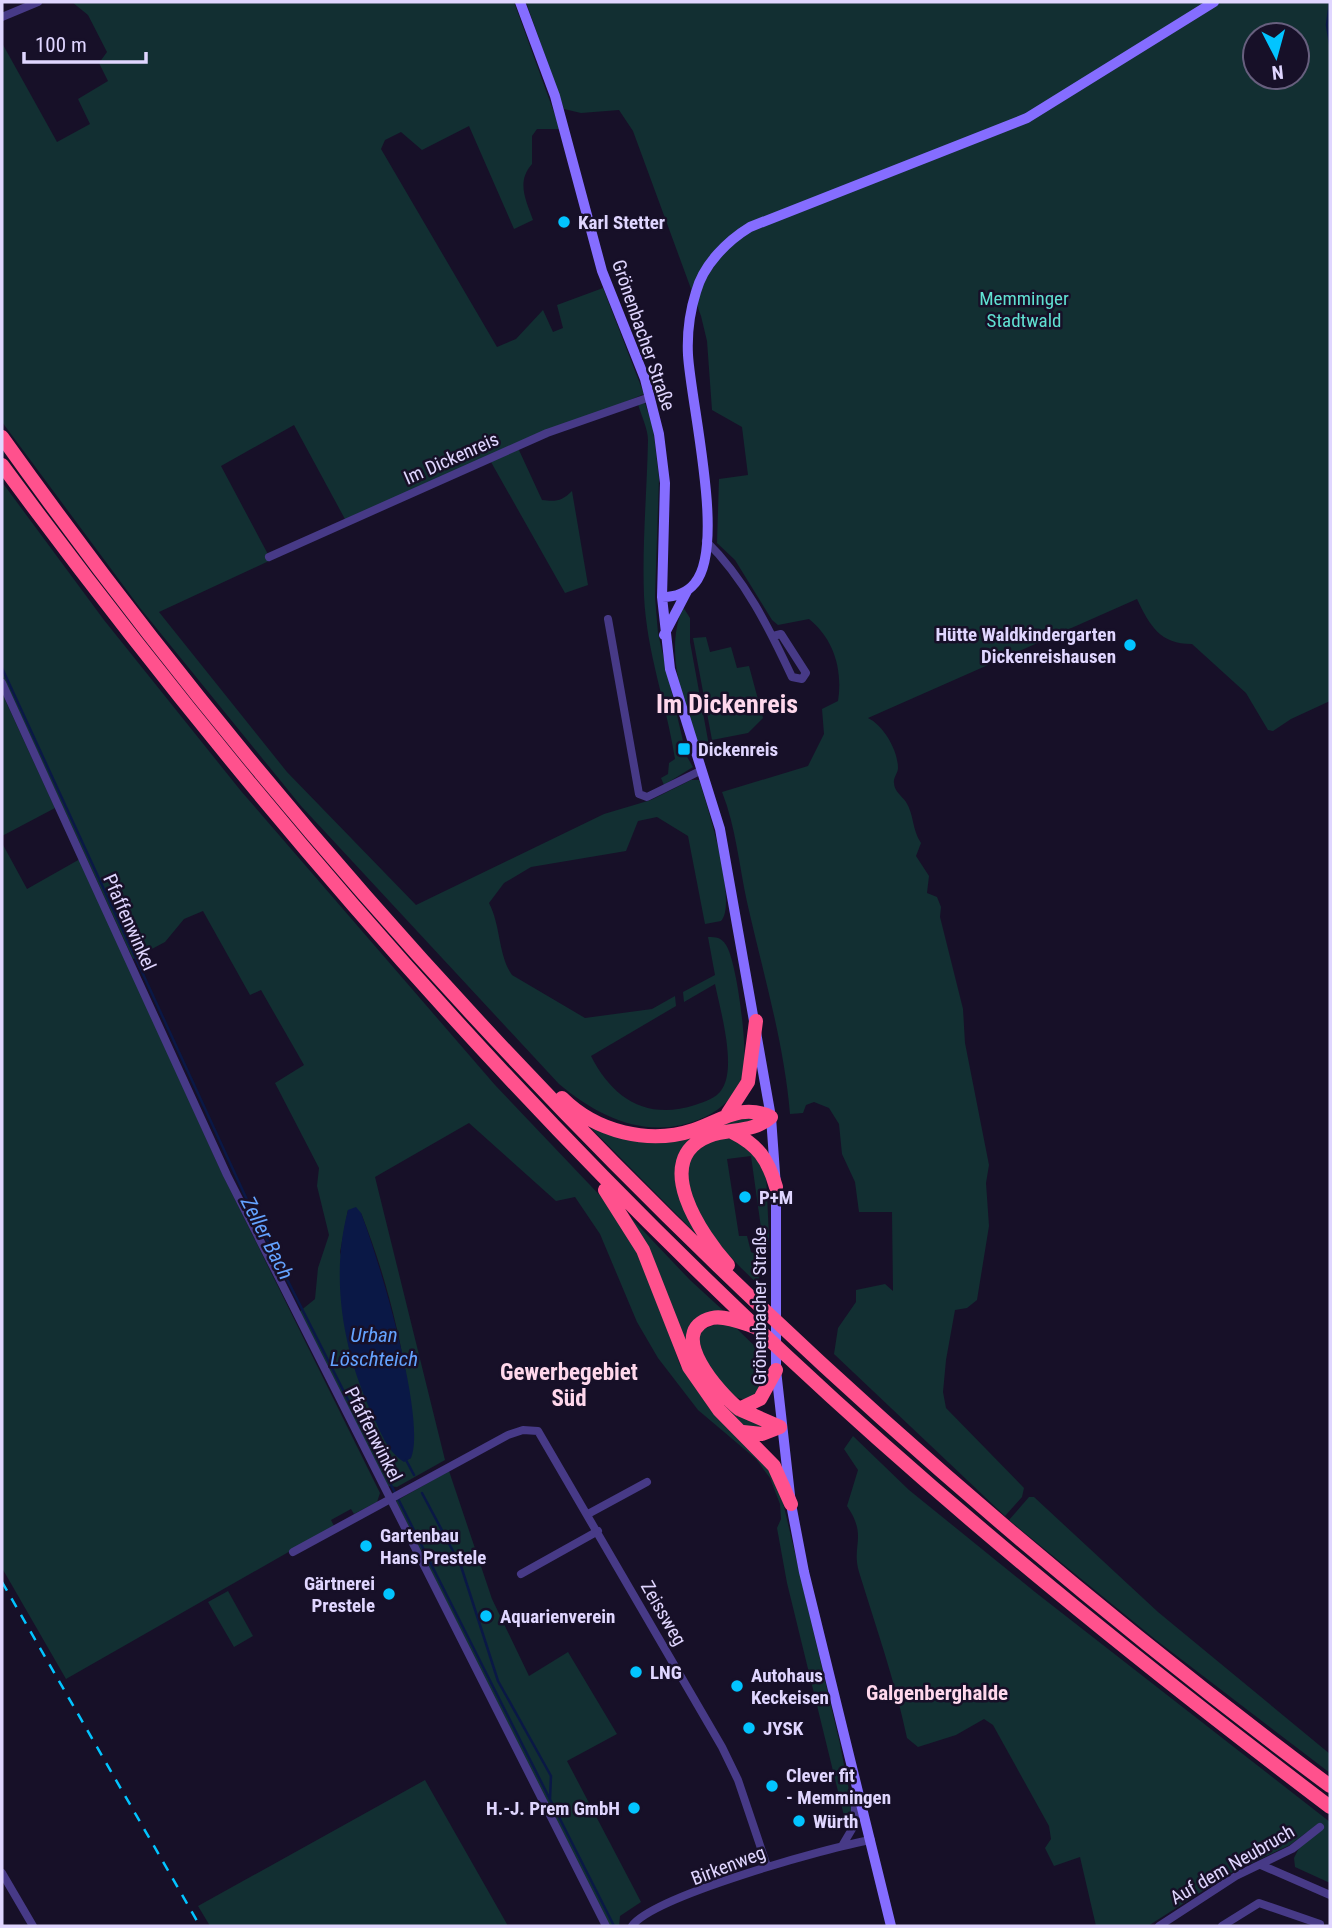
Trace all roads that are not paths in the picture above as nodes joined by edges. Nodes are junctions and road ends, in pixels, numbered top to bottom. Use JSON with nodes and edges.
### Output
{"nodes":[{"id":1,"x":38,"y":2,"type":"edge"},
{"id":2,"x":520,"y":2,"type":"edge"},
{"id":3,"x":1214,"y":2,"type":"edge"},
{"id":4,"x":2,"y":17,"type":"edge"},
{"id":5,"x":650,"y":397,"type":"junction"},
{"id":6,"x":2,"y":438,"type":"edge"},
{"id":7,"x":2,"y":465,"type":"edge"},
{"id":8,"x":706,"y":541,"type":"junction"},
{"id":9,"x":269,"y":557,"type":"dead end"},
{"id":10,"x":688,"y":590,"type":"junction"},
{"id":11,"x":662,"y":597,"type":"junction"},
{"id":12,"x":608,"y":618,"type":"dead end"},
{"id":13,"x":664,"y":635,"type":"junction"},
{"id":14,"x":773,"y":636,"type":"junction"},
{"id":15,"x":2,"y":683,"type":"edge"},
{"id":16,"x":702,"y":770,"type":"junction"},
{"id":17,"x":756,"y":1021,"type":"junction"},
{"id":18,"x":520,"y":1067,"type":"junction"},
{"id":19,"x":728,"y":1113,"type":"junction"},
{"id":20,"x":771,"y":1117,"type":"junction"},
{"id":21,"x":732,"y":1132,"type":"junction"},
{"id":22,"x":578,"y":1149,"type":"junction"},
{"id":23,"x":776,"y":1186,"type":"junction"},
{"id":24,"x":756,"y":1303,"type":"junction"},
{"id":25,"x":756,"y":1327,"type":"junction"},
{"id":26,"x":776,"y":1370,"type":"junction"},
{"id":27,"x":739,"y":1409,"type":"junction"},
{"id":28,"x":780,"y":1427,"type":"junction"},
{"id":29,"x":743,"y":1432,"type":"junction"},
{"id":30,"x":647,"y":1482,"type":"dead end"},
{"id":31,"x":392,"y":1496,"type":"junction"},
{"id":32,"x":790,"y":1504,"type":"junction"},
{"id":33,"x":588,"y":1514,"type":"junction"},
{"id":34,"x":598,"y":1531,"type":"junction"},
{"id":35,"x":293,"y":1552,"type":"dead end"},
{"id":36,"x":521,"y":1574,"type":"dead end"},
{"id":37,"x":1330,"y":1786,"type":"edge"},
{"id":38,"x":860,"y":1796,"type":"junction"},
{"id":39,"x":1330,"y":1807,"type":"edge"},
{"id":40,"x":1320,"y":1827,"type":"dead end"},
{"id":41,"x":872,"y":1840,"type":"junction"},
{"id":42,"x":842,"y":1846,"type":"junction"},
{"id":43,"x":1261,"y":1865,"type":"junction"},
{"id":44,"x":767,"y":1866,"type":"junction"},
{"id":45,"x":2,"y":1873,"type":"edge"},
{"id":46,"x":1330,"y":1895,"type":"edge"},
{"id":47,"x":1330,"y":1917,"type":"edge"},
{"id":48,"x":1318,"y":1925,"type":"edge"},
{"id":49,"x":33,"y":1926,"type":"edge"},
{"id":50,"x":606,"y":1926,"type":"edge"},
{"id":51,"x":632,"y":1926,"type":"edge"},
{"id":52,"x":891,"y":1926,"type":"edge"},
{"id":53,"x":1159,"y":1926,"type":"edge"},
{"id":54,"x":1222,"y":1926,"type":"edge"}],
"edges":[{"from":1,"to":4,"type":"street"},
{"from":2,"to":5,"type":"main road","name":"Grönenbacher Straße"},
{"from":3,"to":8,"type":"main road"},
{"from":5,"to":9,"type":"street","name":"Im Dickenreis"},
{"from":5,"to":11,"type":"main road","name":"Grönenbacher Straße"},
{"from":6,"to":18,"type":"highway"},
{"from":7,"to":22,"type":"highway"},
{"from":8,"to":10,"type":"main road"},
{"from":8,"to":14,"type":"street"},
{"from":10,"to":11,"type":"main road"},
{"from":10,"to":13,"type":"main road"},
{"from":11,"to":13,"type":"main road","name":"Grönenbacher Straße"},
{"from":12,"to":16,"type":"street"},
{"from":13,"to":16,"type":"main road","name":"Grönenbacher Straße"},
{"from":14,"to":14,"type":"street"},
{"from":15,"to":31,"type":"street","name":"Pfaffenwinkel"},
{"from":16,"to":17,"type":"main road","name":"Grönenbacher Straße"},
{"from":17,"to":19,"type":"highway"},
{"from":17,"to":20,"type":"main road","name":"Grönenbacher Straße"},
{"from":18,"to":19,"type":"highway"},
{"from":18,"to":24,"type":"highway"},
{"from":19,"to":20,"type":"highway"},
{"from":20,"to":21,"type":"highway"},
{"from":20,"to":23,"type":"main road","name":"Grönenbacher Straße"},
{"from":21,"to":23,"type":"highway"},
{"from":21,"to":24,"type":"highway"},
{"from":22,"to":25,"type":"highway"},
{"from":22,"to":29,"type":"highway"},
{"from":23,"to":26,"type":"main road","name":"Grönenbacher Straße"},
{"from":24,"to":37,"type":"highway"},
{"from":25,"to":27,"type":"highway"},
{"from":25,"to":39,"type":"highway"},
{"from":26,"to":27,"type":"highway"},
{"from":26,"to":28,"type":"main road","name":"Grönenbacher Straße"},
{"from":27,"to":28,"type":"highway"},
{"from":28,"to":29,"type":"highway"},
{"from":28,"to":32,"type":"main road","name":"Grönenbacher Straße"},
{"from":29,"to":32,"type":"highway"},
{"from":30,"to":33,"type":"street"},
{"from":31,"to":33,"type":"street","name":"Zeissweg"},
{"from":31,"to":35,"type":"street"},
{"from":31,"to":50,"type":"street","name":"Pfaffenwinkel"},
{"from":32,"to":38,"type":"main road","name":"Grönenbacher Straße"},
{"from":33,"to":34,"type":"street","name":"Zeissweg"},
{"from":34,"to":36,"type":"street"},
{"from":34,"to":44,"type":"street","name":"Zeissweg"},
{"from":38,"to":41,"type":"main road","name":"Grönenbacher Straße"},
{"from":38,"to":42,"type":"street"},
{"from":40,"to":43,"type":"street","name":"Auf dem Neubruch"},
{"from":41,"to":42,"type":"street","name":"Birkenweg"},
{"from":41,"to":52,"type":"main road","name":"Grönenbacher Straße"},
{"from":42,"to":44,"type":"street","name":"Birkenweg"},
{"from":43,"to":46,"type":"street"},
{"from":43,"to":53,"type":"street","name":"Auf dem Neubruch"},
{"from":44,"to":51,"type":"street","name":"Birkenweg"},
{"from":45,"to":49,"type":"street"},
{"from":47,"to":48,"type":"street"},
{"from":48,"to":54,"type":"street"}]}
